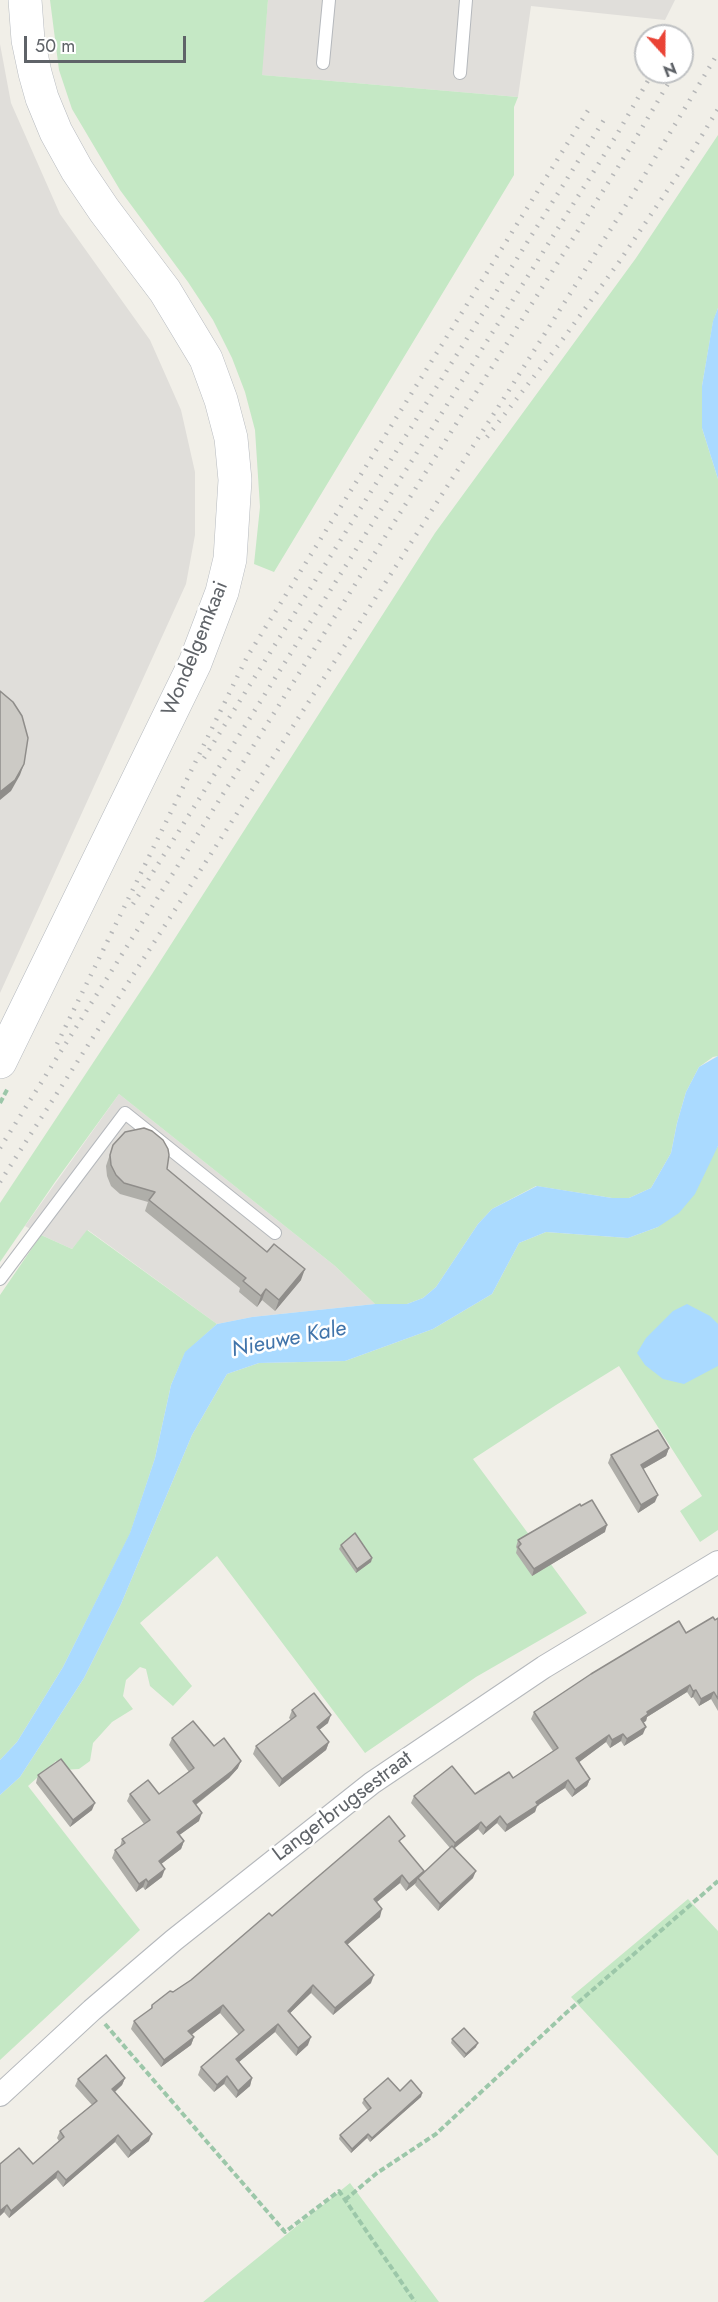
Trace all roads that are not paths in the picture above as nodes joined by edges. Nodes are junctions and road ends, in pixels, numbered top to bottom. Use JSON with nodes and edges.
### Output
{"nodes":[{"id":1,"x":25,"y":0,"type":"edge"},
{"id":2,"x":328,"y":0,"type":"edge"},
{"id":3,"x":466,"y":0,"type":"edge"},
{"id":4,"x":324,"y":63,"type":"dead end"},
{"id":5,"x":460,"y":73,"type":"dead end"},
{"id":6,"x":5,"y":1073,"type":"edge"},
{"id":7,"x":275,"y":1233,"type":"dead end"},
{"id":8,"x":0,"y":1280,"type":"edge"},
{"id":9,"x":718,"y":1562,"type":"edge"},
{"id":10,"x":0,"y":2095,"type":"edge"}],
"edges":[{"from":1,"to":6,"type":"main road","name":"Wondelgemkaai"},
{"from":2,"to":4,"type":"lane"},
{"from":3,"to":5,"type":"lane"},
{"from":7,"to":8,"type":"lane"},
{"from":9,"to":10,"type":"street","name":"Langerbrugsestraat"}]}
